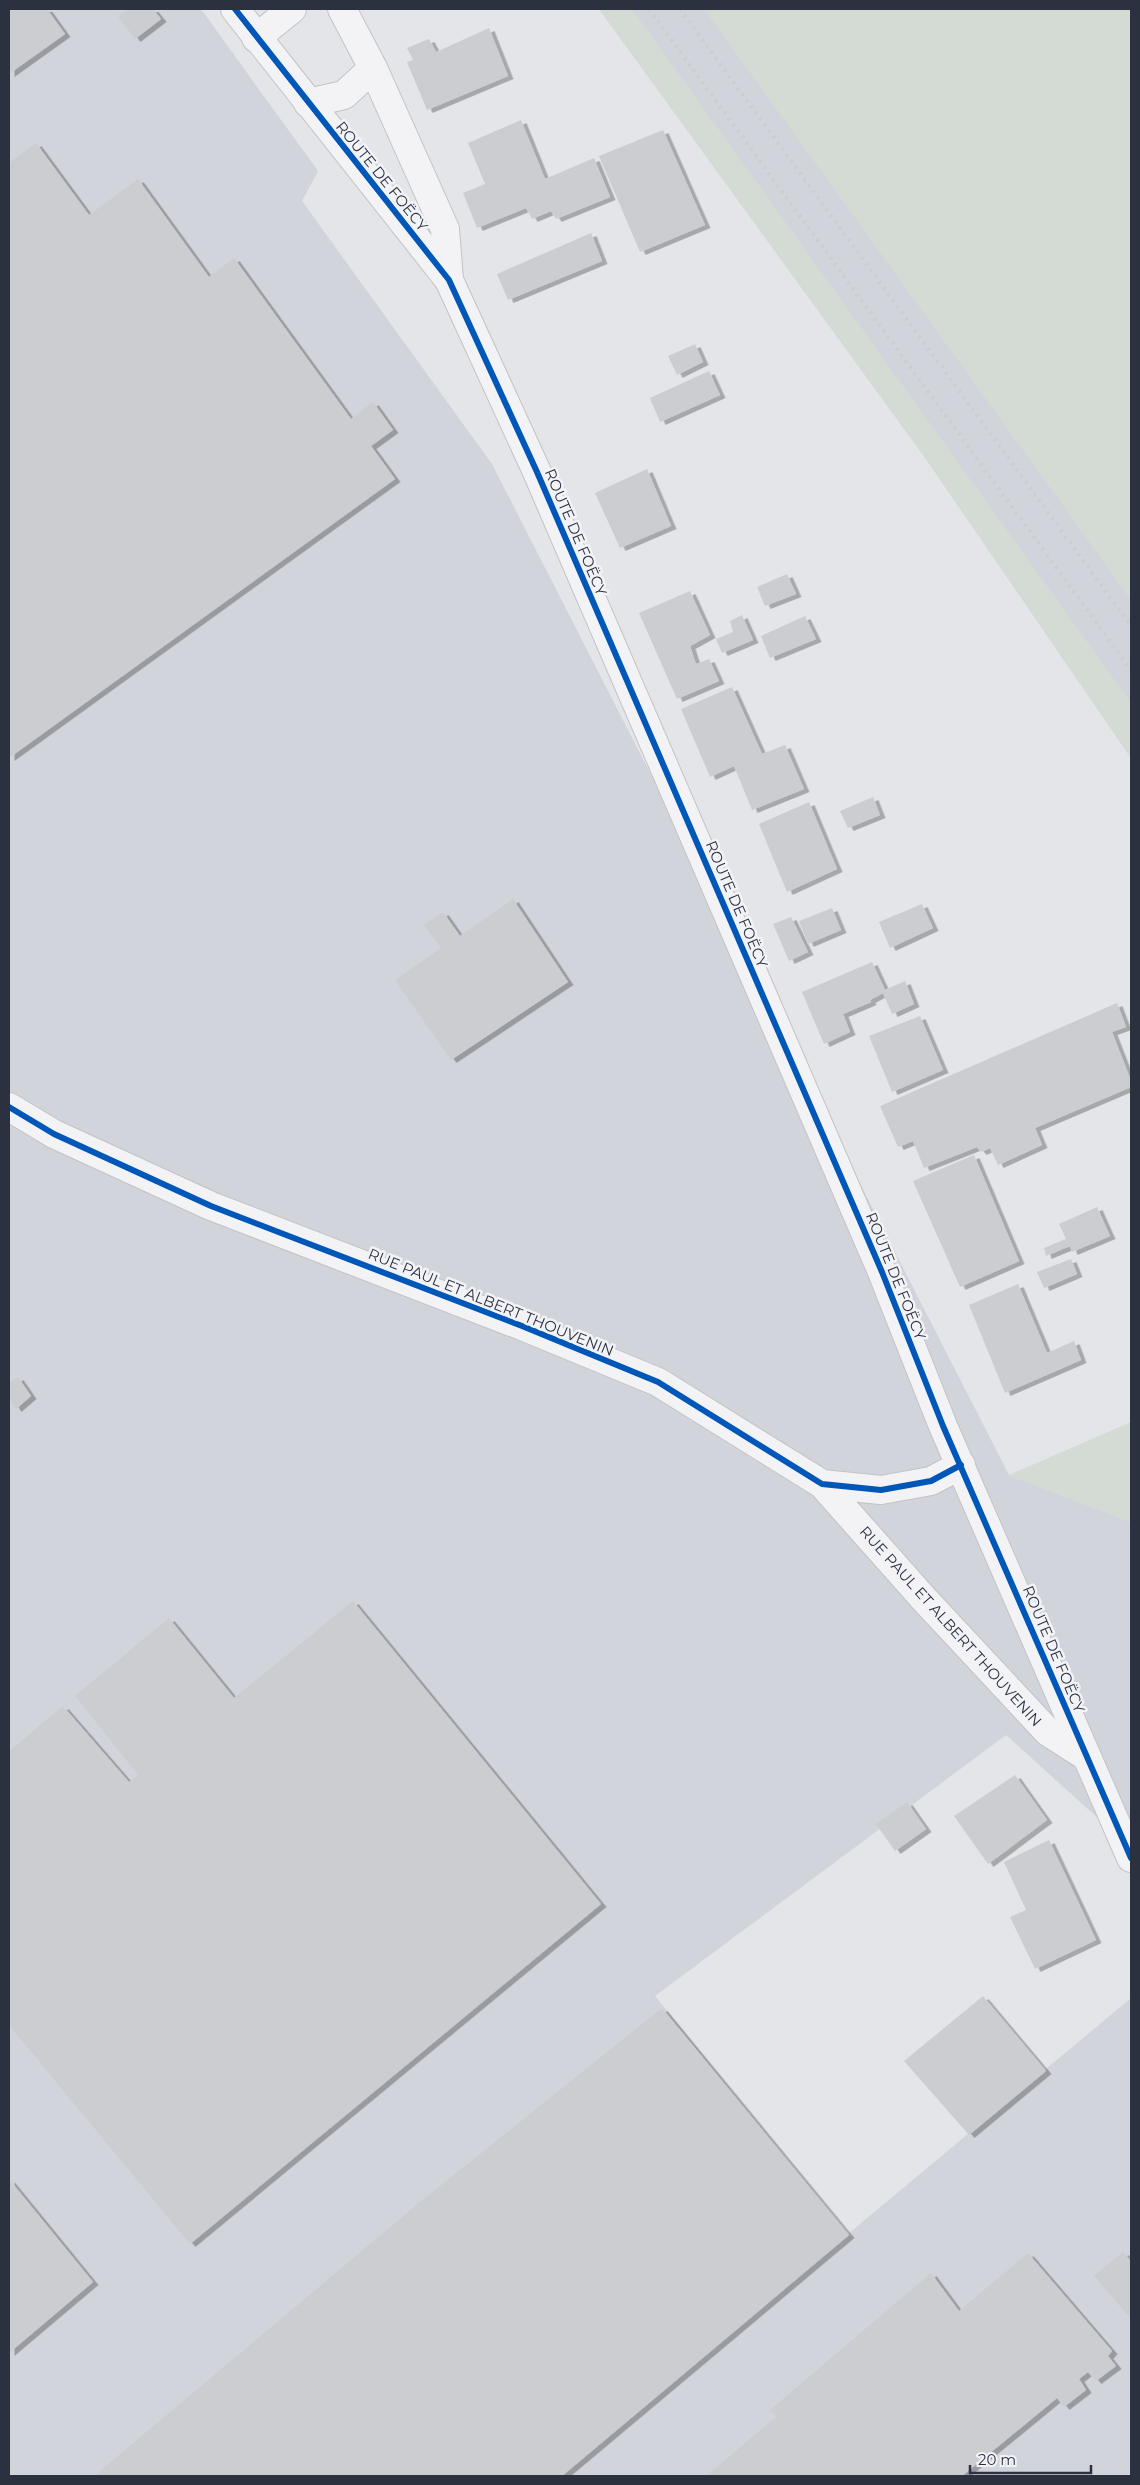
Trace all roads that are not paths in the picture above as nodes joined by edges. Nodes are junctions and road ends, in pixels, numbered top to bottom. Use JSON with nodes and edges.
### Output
{"nodes":[{"id":1,"x":235,"y":9,"type":"edge"},
{"id":2,"x":292,"y":9,"type":"edge"},
{"id":3,"x":342,"y":9,"type":"edge"},
{"id":4,"x":256,"y":38,"type":"junction"},
{"id":5,"x":373,"y":68,"type":"junction"},
{"id":6,"x":308,"y":103,"type":"junction"},
{"id":7,"x":449,"y":280,"type":"junction"},
{"id":8,"x":9,"y":1107,"type":"edge"},
{"id":9,"x":961,"y":1465,"type":"junction"},
{"id":10,"x":822,"y":1484,"type":"junction"},
{"id":11,"x":1088,"y":1757,"type":"junction"},
{"id":12,"x":1131,"y":1858,"type":"edge"}],
"edges":[{"from":1,"to":4,"type":"street","name":"ROUTE DE FOËCY"},
{"from":2,"to":4,"type":"street"},
{"from":3,"to":5,"type":"street"},
{"from":4,"to":6,"type":"street","name":"ROUTE DE FOËCY"},
{"from":5,"to":6,"type":"street"},
{"from":5,"to":7,"type":"street"},
{"from":6,"to":7,"type":"street","name":"ROUTE DE FOËCY"},
{"from":7,"to":9,"type":"street","name":"ROUTE DE FOËCY"},
{"from":8,"to":10,"type":"street","name":"RUE PAUL ET ALBERT THOUVENIN"},
{"from":9,"to":10,"type":"street","name":"RUE PAUL ET ALBERT THOUVENIN"},
{"from":9,"to":11,"type":"street","name":"ROUTE DE FOËCY"},
{"from":10,"to":11,"type":"street","name":"RUE PAUL ET ALBERT THOUVENIN"},
{"from":11,"to":12,"type":"street","name":"ROUTE DE FOËCY"}]}
